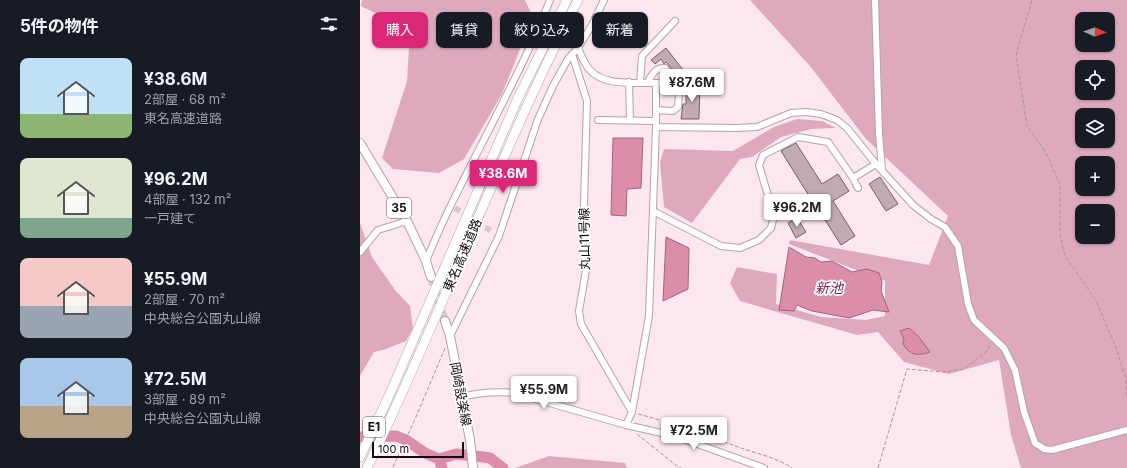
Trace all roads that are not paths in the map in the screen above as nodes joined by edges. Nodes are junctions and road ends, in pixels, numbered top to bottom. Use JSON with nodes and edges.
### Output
{"nodes":[{"id":1,"x":550,"y":0,"type":"edge"},
{"id":2,"x":567,"y":0,"type":"edge"},
{"id":3,"x":578,"y":0,"type":"edge"},
{"id":4,"x":604,"y":0,"type":"edge"},
{"id":5,"x":875,"y":0,"type":"edge"},
{"id":6,"x":675,"y":21,"type":"dead end"},
{"id":7,"x":584,"y":38,"type":"edge"},
{"id":8,"x":578,"y":48,"type":"joint"},
{"id":9,"x":572,"y":54,"type":"junction"},
{"id":10,"x":629,"y":82,"type":"junction"},
{"id":11,"x":644,"y":83,"type":"junction"},
{"id":12,"x":656,"y":83,"type":"junction"},
{"id":13,"x":674,"y":84,"type":"junction"},
{"id":14,"x":656,"y":110,"type":"junction"},
{"id":15,"x":598,"y":120,"type":"dead end"},
{"id":16,"x":630,"y":120,"type":"junction"},
{"id":17,"x":656,"y":124,"type":"junction"},
{"id":18,"x":361,"y":148,"type":"edge"},
{"id":19,"x":876,"y":164,"type":"junction"},
{"id":20,"x":882,"y":170,"type":"junction"},
{"id":21,"x":853,"y":178,"type":"junction"},
{"id":22,"x":858,"y":188,"type":"dead end"},
{"id":23,"x":653,"y":211,"type":"junction"},
{"id":24,"x":407,"y":221,"type":"junction"},
{"id":25,"x":493,"y":232,"type":"tunnel mouth"},
{"id":26,"x":499,"y":236,"type":"junction"},
{"id":27,"x":360,"y":252,"type":"edge"},
{"id":28,"x":426,"y":261,"type":"junction"},
{"id":29,"x":431,"y":277,"type":"tunnel mouth"},
{"id":30,"x":445,"y":321,"type":"tunnel mouth"},
{"id":31,"x":450,"y":336,"type":"junction"},
{"id":32,"x":462,"y":397,"type":"junction"},
{"id":33,"x":632,"y":412,"type":"junction"},
{"id":34,"x":626,"y":424,"type":"junction"},
{"id":35,"x":1127,"y":430,"type":"edge"},
{"id":36,"x":360,"y":457,"type":"edge"},
{"id":37,"x":367,"y":468,"type":"edge"},
{"id":38,"x":473,"y":468,"type":"edge"},
{"id":39,"x":764,"y":468,"type":"edge"}],
"edges":[{"from":1,"to":28,"type":"street"},
{"from":2,"to":36,"type":"highway","name":"東名高速道路","number":"E1"},
{"from":3,"to":37,"type":"highway","name":"東名高速道路","number":"E1"},
{"from":4,"to":7,"type":"street"},
{"from":5,"to":20,"type":"street"},
{"from":6,"to":11,"type":"street"},
{"from":8,"to":9,"type":"street"},
{"from":8,"to":10,"type":"street"},
{"from":9,"to":26,"type":"street"},
{"from":9,"to":33,"type":"street","name":"丸山11号線"},
{"from":10,"to":11,"type":"street"},
{"from":10,"to":16,"type":"street"},
{"from":11,"to":12,"type":"street"},
{"from":11,"to":13,"type":"street"},
{"from":12,"to":13,"type":"street"},
{"from":12,"to":14,"type":"street"},
{"from":13,"to":14,"type":"street"},
{"from":14,"to":17,"type":"street"},
{"from":15,"to":16,"type":"street"},
{"from":16,"to":17,"type":"street"},
{"from":17,"to":19,"type":"street"},
{"from":17,"to":23,"type":"street"},
{"from":18,"to":24,"type":"main road","number":"35"},
{"from":19,"to":20,"type":"street"},
{"from":19,"to":21,"type":"street"},
{"from":20,"to":35,"type":"street"},
{"from":21,"to":22,"type":"street"},
{"from":21,"to":23,"type":"street"},
{"from":23,"to":33,"type":"street"},
{"from":24,"to":27,"type":"street"},
{"from":24,"to":28,"type":"main road","number":"35"},
{"from":25,"to":26,"type":"street"},
{"from":26,"to":31,"type":"street"},
{"from":28,"to":29,"type":"main road","number":"35"},
{"from":30,"to":31,"type":"main road","name":"岡崎設楽線"},
{"from":31,"to":32,"type":"main road","name":"岡崎設楽線"},
{"from":32,"to":34,"type":"street"},
{"from":32,"to":38,"type":"main road","name":"岡崎設楽線"},
{"from":33,"to":34,"type":"street"},
{"from":34,"to":39,"type":"street"}]}
